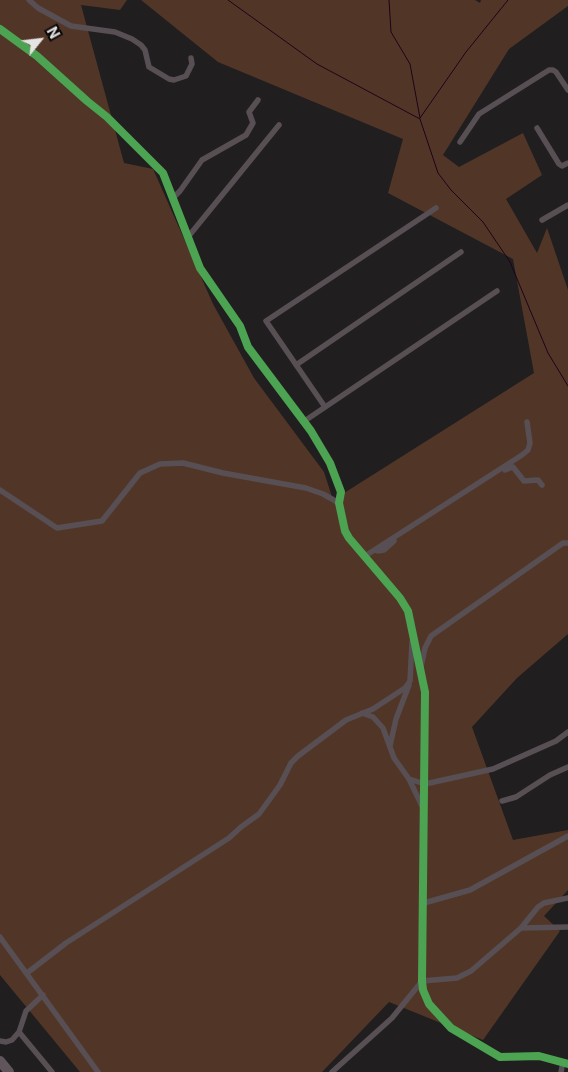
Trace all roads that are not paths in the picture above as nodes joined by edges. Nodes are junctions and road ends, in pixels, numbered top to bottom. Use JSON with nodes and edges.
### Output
{"nodes":[{"id":1,"x":29,"y":0,"type":"edge"},
{"id":2,"x":0,"y":29,"type":"edge"},
{"id":3,"x":191,"y":58,"type":"dead end"},
{"id":4,"x":568,"y":90,"type":"edge"},
{"id":5,"x":258,"y":100,"type":"dead end"},
{"id":6,"x":279,"y":126,"type":"dead end"},
{"id":7,"x":537,"y":128,"type":"dead end"},
{"id":8,"x":460,"y":142,"type":"dead end"},
{"id":9,"x":568,"y":163,"type":"edge"},
{"id":10,"x":172,"y":198,"type":"junction"},
{"id":11,"x":568,"y":206,"type":"edge"},
{"id":12,"x":436,"y":208,"type":"dead end"},
{"id":13,"x":542,"y":220,"type":"dead end"},
{"id":14,"x":188,"y":237,"type":"junction"},
{"id":15,"x":461,"y":252,"type":"dead end"},
{"id":16,"x":497,"y":291,"type":"dead end"},
{"id":17,"x":296,"y":365,"type":"junction"},
{"id":18,"x":325,"y":407,"type":"junction"},
{"id":19,"x":303,"y":422,"type":"junction"},
{"id":20,"x":527,"y":422,"type":"dead end"},
{"id":21,"x":542,"y":485,"type":"dead end"},
{"id":22,"x":0,"y":490,"type":"edge"},
{"id":23,"x":339,"y":503,"type":"junction"},
{"id":24,"x":568,"y":543,"type":"edge"},
{"id":25,"x":375,"y":550,"type":"junction"},
{"id":26,"x":365,"y":556,"type":"junction"},
{"id":27,"x":413,"y":639,"type":"junction"},
{"id":28,"x":421,"y":669,"type":"junction"},
{"id":29,"x":410,"y":681,"type":"junction"},
{"id":30,"x":362,"y":713,"type":"junction"},
{"id":31,"x":568,"y":732,"type":"edge"},
{"id":32,"x":390,"y":746,"type":"junction"},
{"id":33,"x":568,"y":767,"type":"edge"},
{"id":34,"x":409,"y":779,"type":"junction"},
{"id":35,"x":425,"y":784,"type":"junction"},
{"id":36,"x":502,"y":801,"type":"dead end"},
{"id":37,"x":425,"y":811,"type":"junction"},
{"id":38,"x":568,"y":836,"type":"edge"},
{"id":39,"x":568,"y":898,"type":"edge"},
{"id":40,"x":424,"y":903,"type":"junction"},
{"id":41,"x":521,"y":928,"type":"junction"},
{"id":42,"x":567,"y":929,"type":"edge"},
{"id":43,"x":0,"y":937,"type":"edge"},
{"id":44,"x":27,"y":973,"type":"junction"},
{"id":45,"x":422,"y":981,"type":"junction"},
{"id":46,"x":43,"y":995,"type":"junction"},
{"id":47,"x":19,"y":1032,"type":"junction"},
{"id":48,"x":0,"y":1041,"type":"edge"},
{"id":49,"x":0,"y":1061,"type":"edge"},
{"id":50,"x":565,"y":1063,"type":"edge"},
{"id":51,"x":9,"y":1072,"type":"edge"},
{"id":52,"x":52,"y":1072,"type":"edge"},
{"id":53,"x":98,"y":1072,"type":"edge"},
{"id":54,"x":332,"y":1072,"type":"edge"},
{"id":55,"x":561,"y":1072,"type":"edge"}],
"edges":[{"from":1,"to":3,"type":"street"},
{"from":2,"to":10,"type":"street"},
{"from":4,"to":8,"type":"street"},
{"from":5,"to":10,"type":"street"},
{"from":6,"to":14,"type":"street"},
{"from":7,"to":9,"type":"street"},
{"from":10,"to":14,"type":"street"},
{"from":11,"to":13,"type":"street"},
{"from":12,"to":17,"type":"street"},
{"from":14,"to":19,"type":"street"},
{"from":15,"to":17,"type":"street"},
{"from":16,"to":18,"type":"street"},
{"from":17,"to":18,"type":"street"},
{"from":18,"to":19,"type":"street"},
{"from":19,"to":23,"type":"street"},
{"from":20,"to":25,"type":"street"},
{"from":21,"to":25,"type":"street"},
{"from":22,"to":23,"type":"street"},
{"from":23,"to":26,"type":"street"},
{"from":24,"to":28,"type":"street"},
{"from":25,"to":26,"type":"street"},
{"from":26,"to":27,"type":"street"},
{"from":27,"to":28,"type":"street"},
{"from":27,"to":29,"type":"street"},
{"from":28,"to":35,"type":"street"},
{"from":29,"to":30,"type":"street"},
{"from":29,"to":32,"type":"street"},
{"from":30,"to":32,"type":"street"},
{"from":30,"to":44,"type":"street"},
{"from":31,"to":35,"type":"street"},
{"from":32,"to":34,"type":"street"},
{"from":33,"to":36,"type":"street"},
{"from":34,"to":35,"type":"street"},
{"from":34,"to":37,"type":"street"},
{"from":35,"to":37,"type":"street"},
{"from":37,"to":40,"type":"street"},
{"from":38,"to":40,"type":"street"},
{"from":39,"to":41,"type":"street"},
{"from":40,"to":45,"type":"street"},
{"from":41,"to":42,"type":"street"},
{"from":41,"to":45,"type":"street"},
{"from":43,"to":44,"type":"street"},
{"from":44,"to":46,"type":"street"},
{"from":45,"to":50,"type":"street"},
{"from":45,"to":54,"type":"street"},
{"from":46,"to":47,"type":"street"},
{"from":46,"to":53,"type":"street"},
{"from":47,"to":48,"type":"street"},
{"from":47,"to":52,"type":"street"},
{"from":49,"to":51,"type":"highway"},
{"from":50,"to":55,"type":"street"}]}
